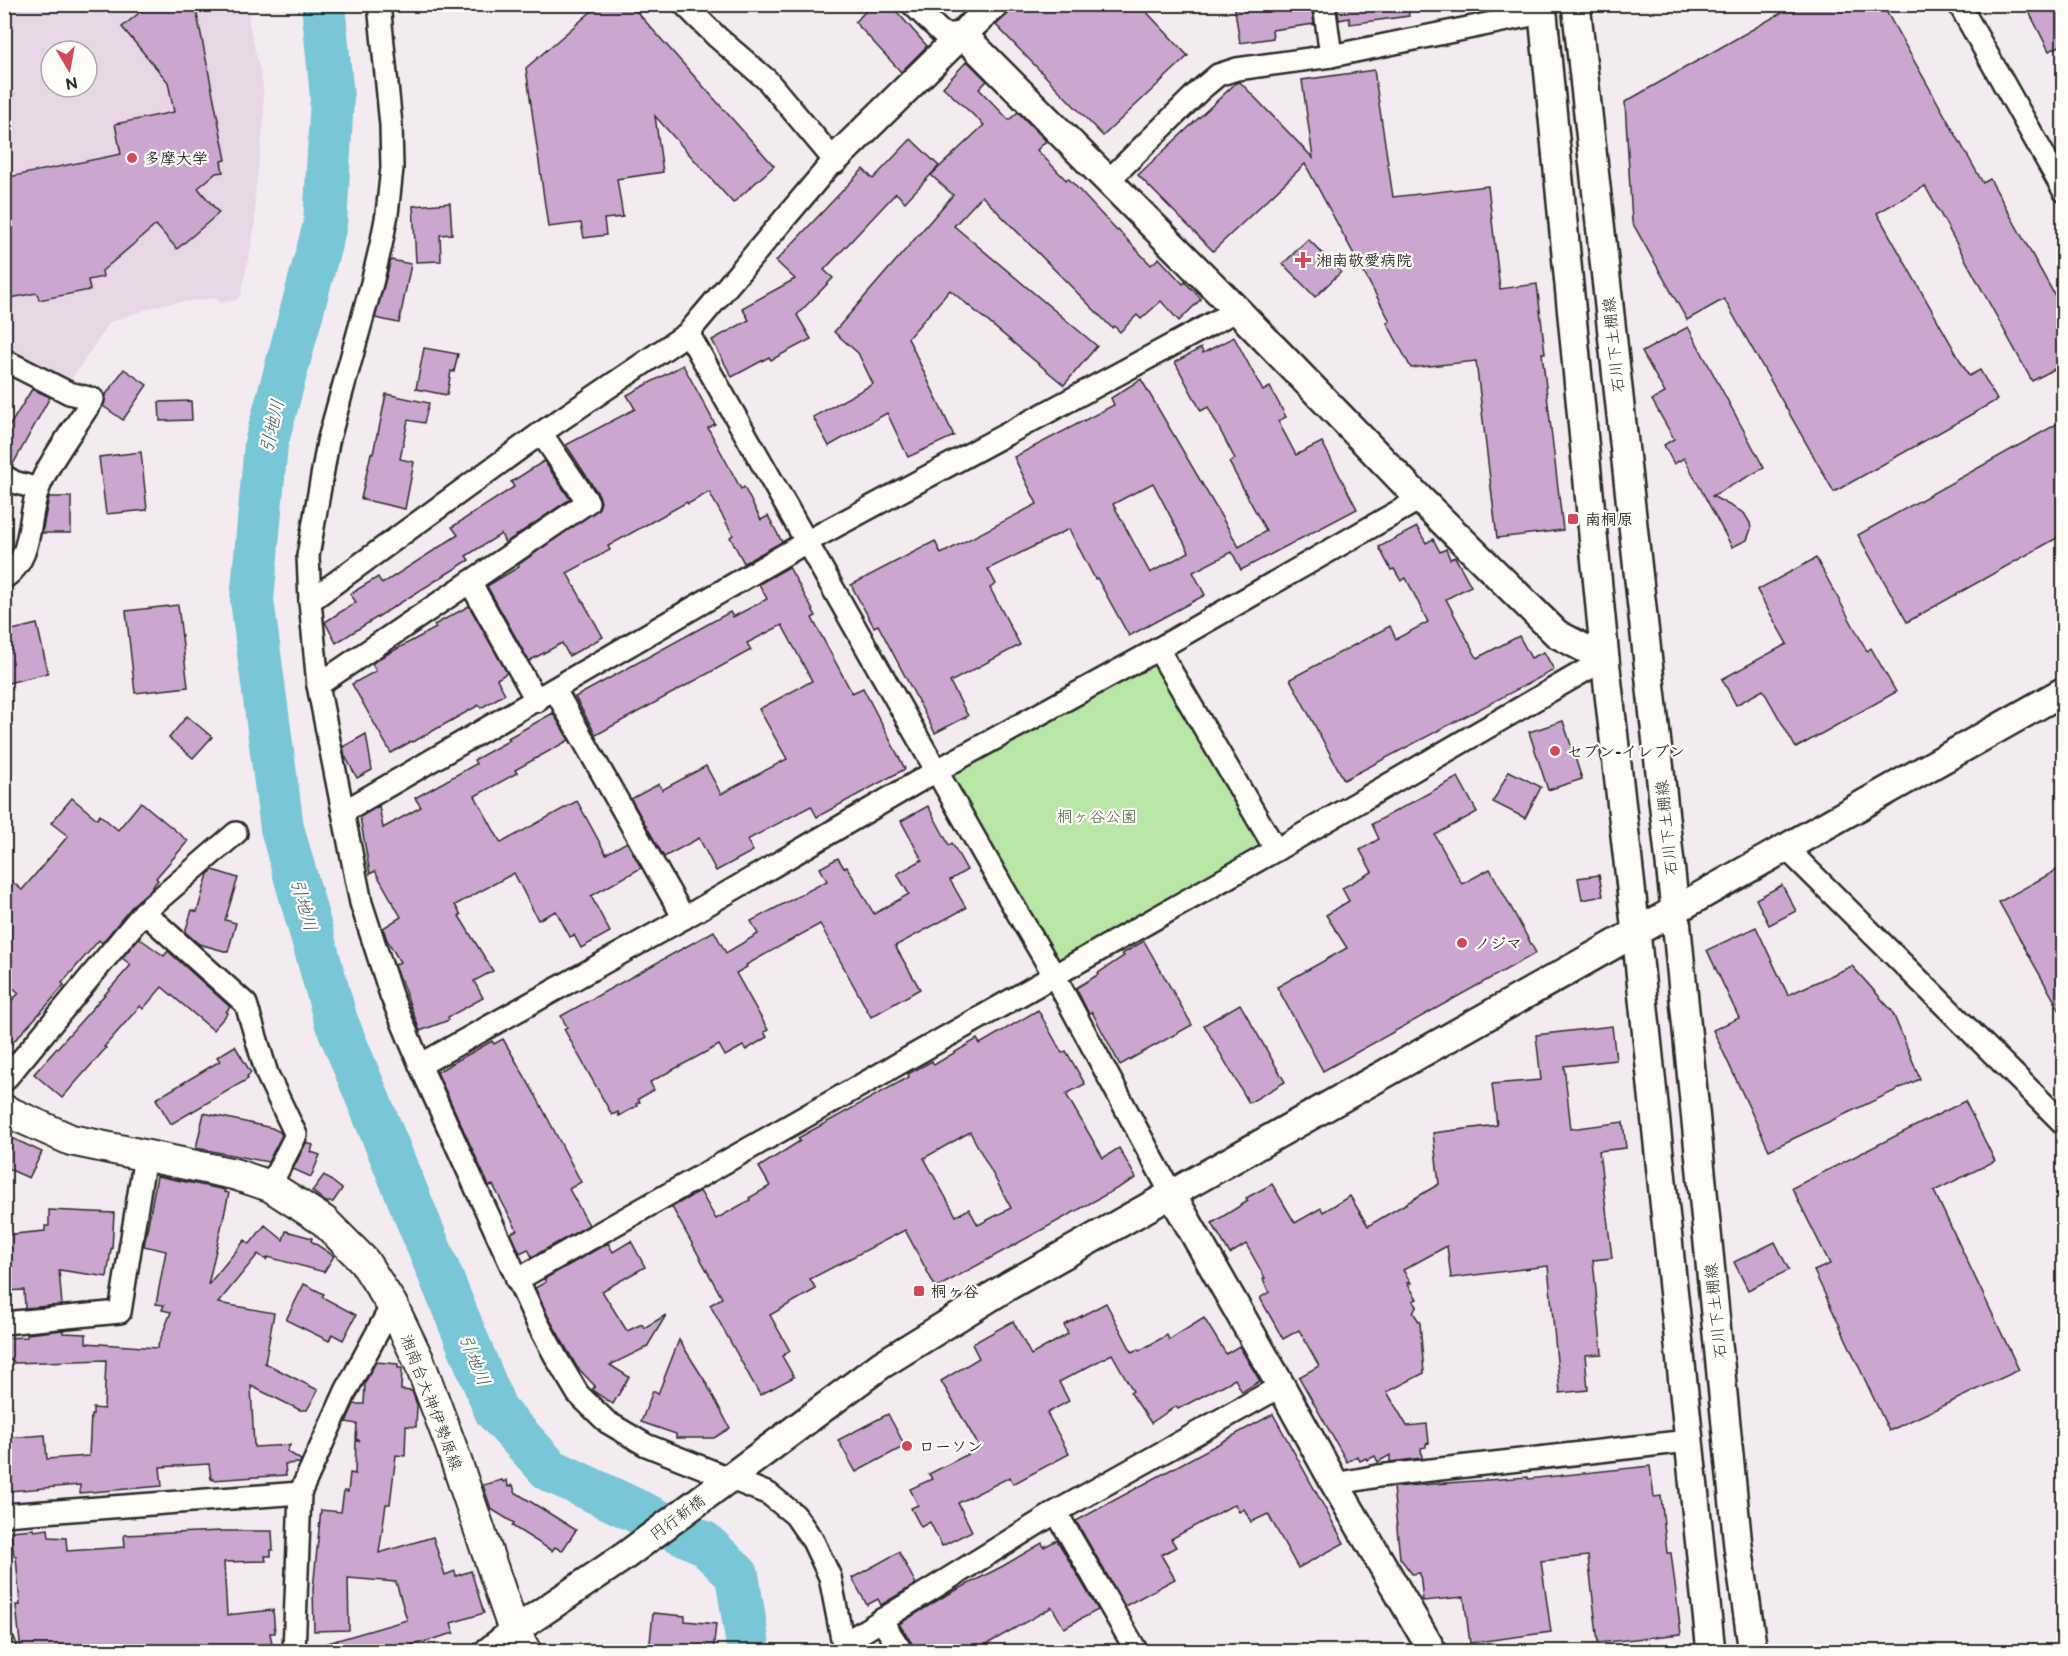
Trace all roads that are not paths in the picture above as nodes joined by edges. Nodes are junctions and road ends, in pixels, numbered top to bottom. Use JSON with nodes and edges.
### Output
{"nodes":[{"id":1,"x":379,"y":4,"type":"edge"},
{"id":2,"x":684,"y":4,"type":"edge"},
{"id":3,"x":912,"y":4,"type":"edge"},
{"id":4,"x":976,"y":4,"type":"edge"},
{"id":5,"x":995,"y":4,"type":"edge"},
{"id":6,"x":1324,"y":4,"type":"edge"},
{"id":7,"x":1576,"y":4,"type":"edge"},
{"id":8,"x":1959,"y":4,"type":"edge"},
{"id":9,"x":1542,"y":9,"type":"edge"},
{"id":10,"x":962,"y":34,"type":"junction"},
{"id":11,"x":1331,"y":56,"type":"junction"},
{"id":12,"x":834,"y":160,"type":"junction"},
{"id":13,"x":1108,"y":181,"type":"junction"},
{"id":14,"x":2064,"y":191,"type":"edge"},
{"id":15,"x":1237,"y":310,"type":"junction"},
{"id":16,"x":688,"y":333,"type":"junction"},
{"id":17,"x":4,"y":360,"type":"edge"},
{"id":18,"x":542,"y":433,"type":"junction"},
{"id":19,"x":4,"y":476,"type":"edge"},
{"id":20,"x":38,"y":489,"type":"junction"},
{"id":21,"x":1420,"y":499,"type":"junction"},
{"id":22,"x":808,"y":542,"type":"junction"},
{"id":23,"x":4,"y":578,"type":"edge"},
{"id":24,"x":470,"y":582,"type":"junction"},
{"id":25,"x":310,"y":601,"type":"junction"},
{"id":26,"x":1158,"y":649,"type":"junction"},
{"id":27,"x":1605,"y":659,"type":"junction"},
{"id":28,"x":318,"y":685,"type":"junction"},
{"id":29,"x":555,"y":690,"type":"junction"},
{"id":30,"x":2064,"y":691,"type":"edge"},
{"id":31,"x":537,"y":701,"type":"junction"},
{"id":32,"x":936,"y":771,"type":"junction"},
{"id":33,"x":344,"y":812,"type":"junction"},
{"id":34,"x":236,"y":833,"type":"dead end"},
{"id":35,"x":1785,"y":847,"type":"junction"},
{"id":36,"x":1276,"y":849,"type":"junction"},
{"id":37,"x":1675,"y":909,"type":"junction"},
{"id":38,"x":144,"y":912,"type":"junction"},
{"id":39,"x":684,"y":918,"type":"junction"},
{"id":40,"x":1636,"y":932,"type":"junction"},
{"id":41,"x":1054,"y":975,"type":"junction"},
{"id":42,"x":420,"y":1065,"type":"junction"},
{"id":43,"x":4,"y":1081,"type":"edge"},
{"id":44,"x":4,"y":1110,"type":"edge"},
{"id":45,"x":2064,"y":1124,"type":"edge"},
{"id":46,"x":145,"y":1156,"type":"junction"},
{"id":47,"x":270,"y":1186,"type":"junction"},
{"id":48,"x":1171,"y":1193,"type":"junction"},
{"id":49,"x":517,"y":1280,"type":"junction"},
{"id":50,"x":392,"y":1305,"type":"junction"},
{"id":51,"x":4,"y":1323,"type":"edge"},
{"id":52,"x":1281,"y":1386,"type":"junction"},
{"id":53,"x":1688,"y":1441,"type":"junction"},
{"id":54,"x":729,"y":1478,"type":"junction"},
{"id":55,"x":1335,"y":1484,"type":"junction"},
{"id":56,"x":300,"y":1493,"type":"junction"},
{"id":57,"x":1056,"y":1512,"type":"junction"},
{"id":58,"x":4,"y":1515,"type":"edge"},
{"id":59,"x":881,"y":1620,"type":"junction"},
{"id":60,"x":520,"y":1641,"type":"edge"},
{"id":61,"x":4,"y":1645,"type":"edge"},
{"id":62,"x":842,"y":1648,"type":"edge"},
{"id":63,"x":5,"y":1652,"type":"edge"},
{"id":64,"x":294,"y":1652,"type":"edge"},
{"id":65,"x":488,"y":1652,"type":"edge"},
{"id":66,"x":902,"y":1652,"type":"edge"},
{"id":67,"x":1137,"y":1652,"type":"edge"},
{"id":68,"x":1433,"y":1652,"type":"edge"},
{"id":69,"x":1711,"y":1652,"type":"edge"},
{"id":70,"x":1753,"y":1652,"type":"edge"}],
"edges":[{"from":1,"to":25,"type":"street"},
{"from":2,"to":12,"type":"street"},
{"from":3,"to":10,"type":"street"},
{"from":4,"to":10,"type":"street"},
{"from":5,"to":10,"type":"street"},
{"from":6,"to":11,"type":"street"},
{"from":7,"to":37,"type":"street","name":"石川下土棚線"},
{"from":8,"to":14,"type":"street"},
{"from":9,"to":11,"type":"street"},
{"from":9,"to":27,"type":"street"},
{"from":10,"to":12,"type":"street"},
{"from":10,"to":13,"type":"street"},
{"from":11,"to":13,"type":"street"},
{"from":12,"to":16,"type":"street"},
{"from":13,"to":15,"type":"street"},
{"from":15,"to":21,"type":"street"},
{"from":15,"to":22,"type":"street"},
{"from":16,"to":18,"type":"street"},
{"from":16,"to":22,"type":"street"},
{"from":17,"to":20,"type":"street"},
{"from":18,"to":24,"type":"street"},
{"from":18,"to":25,"type":"street"},
{"from":19,"to":20,"type":"street"},
{"from":20,"to":23,"type":"street"},
{"from":21,"to":26,"type":"street"},
{"from":21,"to":27,"type":"street"},
{"from":22,"to":29,"type":"street"},
{"from":22,"to":32,"type":"street"},
{"from":24,"to":28,"type":"street"},
{"from":24,"to":31,"type":"street"},
{"from":25,"to":28,"type":"street"},
{"from":26,"to":32,"type":"street"},
{"from":26,"to":36,"type":"street"},
{"from":27,"to":36,"type":"street"},
{"from":27,"to":40,"type":"street"},
{"from":28,"to":33,"type":"street"},
{"from":29,"to":31,"type":"street"},
{"from":29,"to":39,"type":"street"},
{"from":30,"to":35,"type":"street","name":"円行新橋"},
{"from":31,"to":33,"type":"street"},
{"from":32,"to":39,"type":"street"},
{"from":32,"to":41,"type":"street"},
{"from":33,"to":42,"type":"street"},
{"from":34,"to":38,"type":"street"},
{"from":35,"to":37,"type":"street","name":"円行新橋"},
{"from":35,"to":45,"type":"street"},
{"from":36,"to":41,"type":"street"},
{"from":37,"to":40,"type":"street","name":"円行新橋"},
{"from":37,"to":70,"type":"street","name":"石川下土棚線"},
{"from":38,"to":43,"type":"street"},
{"from":38,"to":47,"type":"street"},
{"from":39,"to":42,"type":"street"},
{"from":40,"to":48,"type":"street","name":"円行新橋"},
{"from":40,"to":53,"type":"street"},
{"from":41,"to":48,"type":"street"},
{"from":41,"to":49,"type":"street"},
{"from":42,"to":49,"type":"street"},
{"from":44,"to":46,"type":"main road","name":"湘南台大神伊勢原線"},
{"from":46,"to":47,"type":"main road","name":"湘南台大神伊勢原線"},
{"from":46,"to":51,"type":"street"},
{"from":47,"to":50,"type":"main road","name":"湘南台大神伊勢原線"},
{"from":48,"to":52,"type":"street"},
{"from":48,"to":54,"type":"street","name":"円行新橋"},
{"from":49,"to":54,"type":"street"},
{"from":50,"to":56,"type":"street"},
{"from":50,"to":60,"type":"main road","name":"湘南台大神伊勢原線"},
{"from":52,"to":55,"type":"street"},
{"from":52,"to":57,"type":"street"},
{"from":53,"to":55,"type":"street"},
{"from":53,"to":69,"type":"street"},
{"from":54,"to":60,"type":"street","name":"円行新橋"},
{"from":54,"to":62,"type":"street"},
{"from":55,"to":68,"type":"street"},
{"from":56,"to":58,"type":"street"},
{"from":56,"to":64,"type":"street"},
{"from":57,"to":59,"type":"street"},
{"from":57,"to":67,"type":"street"},
{"from":59,"to":62,"type":"street"},
{"from":59,"to":66,"type":"street"},
{"from":60,"to":65,"type":"street","name":"円行新橋"},
{"from":61,"to":63,"type":"street"}]}
